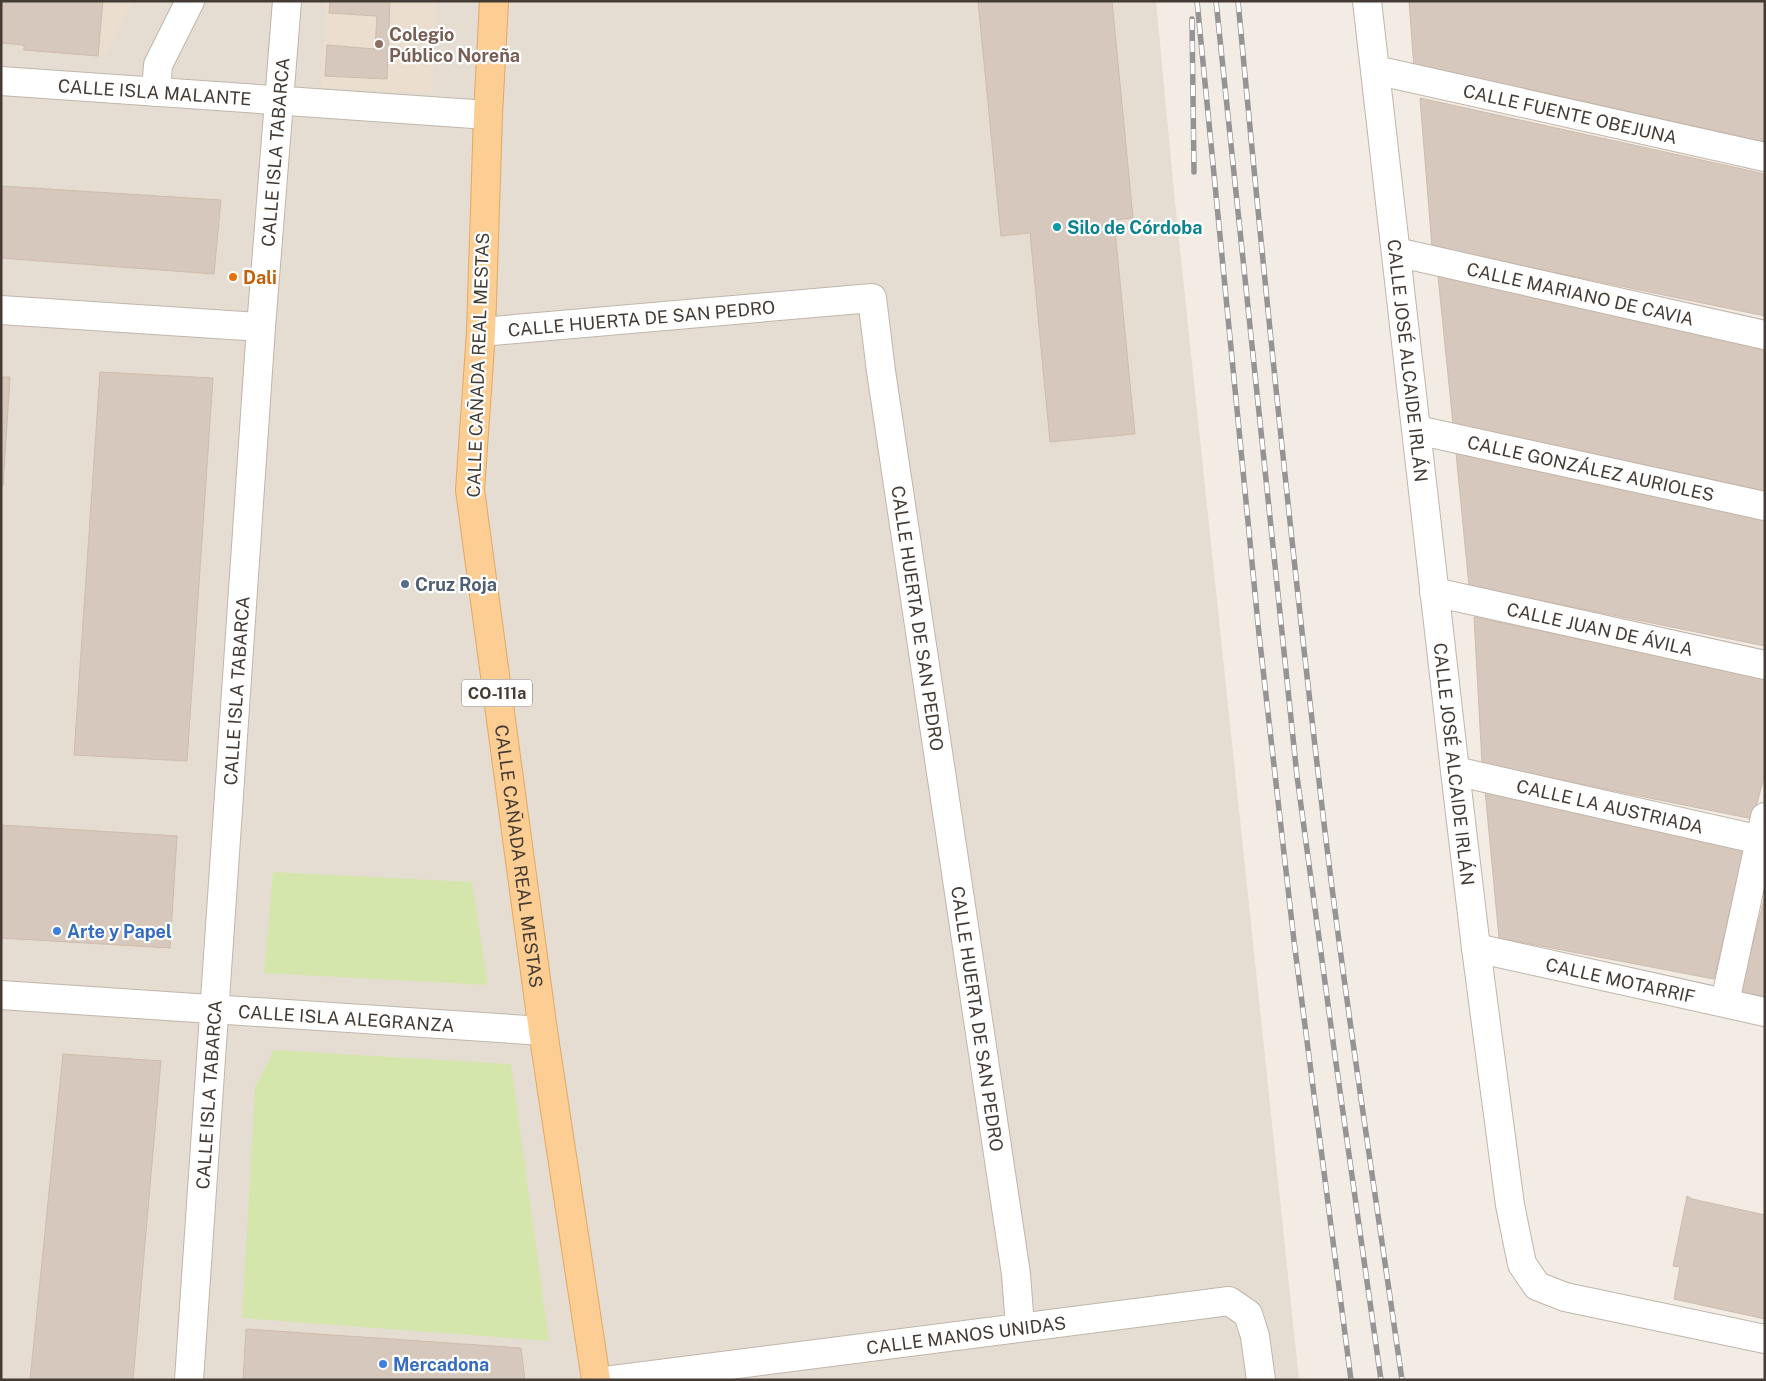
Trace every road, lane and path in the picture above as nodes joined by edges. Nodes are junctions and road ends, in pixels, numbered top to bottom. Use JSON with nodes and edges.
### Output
{"nodes":[{"id":1,"x":190,"y":1,"type":"edge"},
{"id":2,"x":287,"y":1,"type":"edge"},
{"id":3,"x":494,"y":1,"type":"edge"},
{"id":4,"x":1367,"y":1,"type":"edge"},
{"id":5,"x":1375,"y":70,"type":"junction"},
{"id":6,"x":1,"y":81,"type":"edge"},
{"id":7,"x":156,"y":92,"type":"junction"},
{"id":8,"x":280,"y":101,"type":"junction"},
{"id":9,"x":488,"y":115,"type":"junction"},
{"id":10,"x":1765,"y":157,"type":"edge"},
{"id":11,"x":1396,"y":252,"type":"junction"},
{"id":12,"x":1,"y":310,"type":"edge"},
{"id":13,"x":261,"y":328,"type":"junction"},
{"id":14,"x":481,"y":332,"type":"junction"},
{"id":15,"x":1765,"y":335,"type":"edge"},
{"id":16,"x":1417,"y":430,"type":"junction"},
{"id":17,"x":1765,"y":506,"type":"edge"},
{"id":18,"x":1434,"y":592,"type":"junction"},
{"id":19,"x":1765,"y":665,"type":"edge"},
{"id":20,"x":1455,"y":771,"type":"junction"},
{"id":21,"x":1763,"y":832,"type":"edge"},
{"id":22,"x":1476,"y":948,"type":"junction"},
{"id":23,"x":1,"y":995,"type":"edge"},
{"id":24,"x":1725,"y":1002,"type":"junction"},
{"id":25,"x":215,"y":1010,"type":"junction"},
{"id":26,"x":1765,"y":1012,"type":"edge"},
{"id":27,"x":543,"y":1031,"type":"junction"},
{"id":28,"x":1020,"y":1327,"type":"junction"},
{"id":29,"x":1765,"y":1340,"type":"edge"},
{"id":30,"x":189,"y":1380,"type":"edge"},
{"id":31,"x":596,"y":1380,"type":"edge"},
{"id":32,"x":614,"y":1380,"type":"edge"},
{"id":33,"x":1261,"y":1380,"type":"edge"}],
"edges":[{"from":1,"to":7,"type":"street"},
{"from":2,"to":8,"type":"street","name":"CALLE ISLA TABARCA"},
{"from":3,"to":9,"type":"main road","name":"CALLE CAÑADA REAL MESTAS","number":"CO-111a"},
{"from":4,"to":5,"type":"street","name":"CALLE JOSÉ ALCAIDE IRLÁN"},
{"from":5,"to":10,"type":"street","name":"CALLE FUENTE OBEJUNA"},
{"from":5,"to":11,"type":"street","name":"CALLE JOSÉ ALCAIDE IRLÁN"},
{"from":6,"to":7,"type":"street","name":"CALLE ISLA MALANTE"},
{"from":7,"to":8,"type":"street","name":"CALLE ISLA MALANTE"},
{"from":8,"to":9,"type":"street","name":"CALLE ISLA MALANTE"},
{"from":8,"to":13,"type":"street","name":"CALLE ISLA TABARCA"},
{"from":9,"to":14,"type":"main road","name":"CALLE CAÑADA REAL MESTAS","number":"CO-111a"},
{"from":11,"to":15,"type":"street","name":"CALLE MARIANO DE CAVIA"},
{"from":11,"to":16,"type":"street","name":"CALLE JOSÉ ALCAIDE IRLÁN"},
{"from":12,"to":13,"type":"street"},
{"from":13,"to":25,"type":"street","name":"CALLE ISLA TABARCA"},
{"from":14,"to":27,"type":"main road","name":"CALLE CAÑADA REAL MESTAS","number":"CO-111a"},
{"from":14,"to":28,"type":"street","name":"CALLE HUERTA DE SAN PEDRO"},
{"from":16,"to":17,"type":"street","name":"CALLE GONZÁLEZ AURIOLES"},
{"from":16,"to":18,"type":"street","name":"CALLE JOSÉ ALCAIDE IRLÁN"},
{"from":18,"to":19,"type":"street","name":"CALLE JUAN DE ÁVILA"},
{"from":18,"to":20,"type":"street","name":"CALLE JOSÉ ALCAIDE IRLÁN"},
{"from":20,"to":21,"type":"street","name":"CALLE LA AUSTRIADA"},
{"from":20,"to":22,"type":"street","name":"CALLE JOSÉ ALCAIDE IRLÁN"},
{"from":21,"to":24,"type":"street"},
{"from":22,"to":24,"type":"street","name":"CALLE MOTARRIF"},
{"from":22,"to":29,"type":"street","name":"CALLE JOSÉ ALCAIDE IRLÁN"},
{"from":23,"to":25,"type":"street","name":"CALLE ISLA ALEGRANZA"},
{"from":24,"to":26,"type":"street","name":"CALLE MOTARRIF"},
{"from":25,"to":27,"type":"street","name":"CALLE ISLA ALEGRANZA"},
{"from":25,"to":30,"type":"street","name":"CALLE ISLA TABARCA"},
{"from":27,"to":31,"type":"main road","name":"CALLE CAÑADA REAL MESTAS","number":"CO-111a"},
{"from":28,"to":32,"type":"street","name":"CALLE MANOS UNIDAS"},
{"from":28,"to":33,"type":"street","name":"CALLE MANOS UNIDAS"}]}
